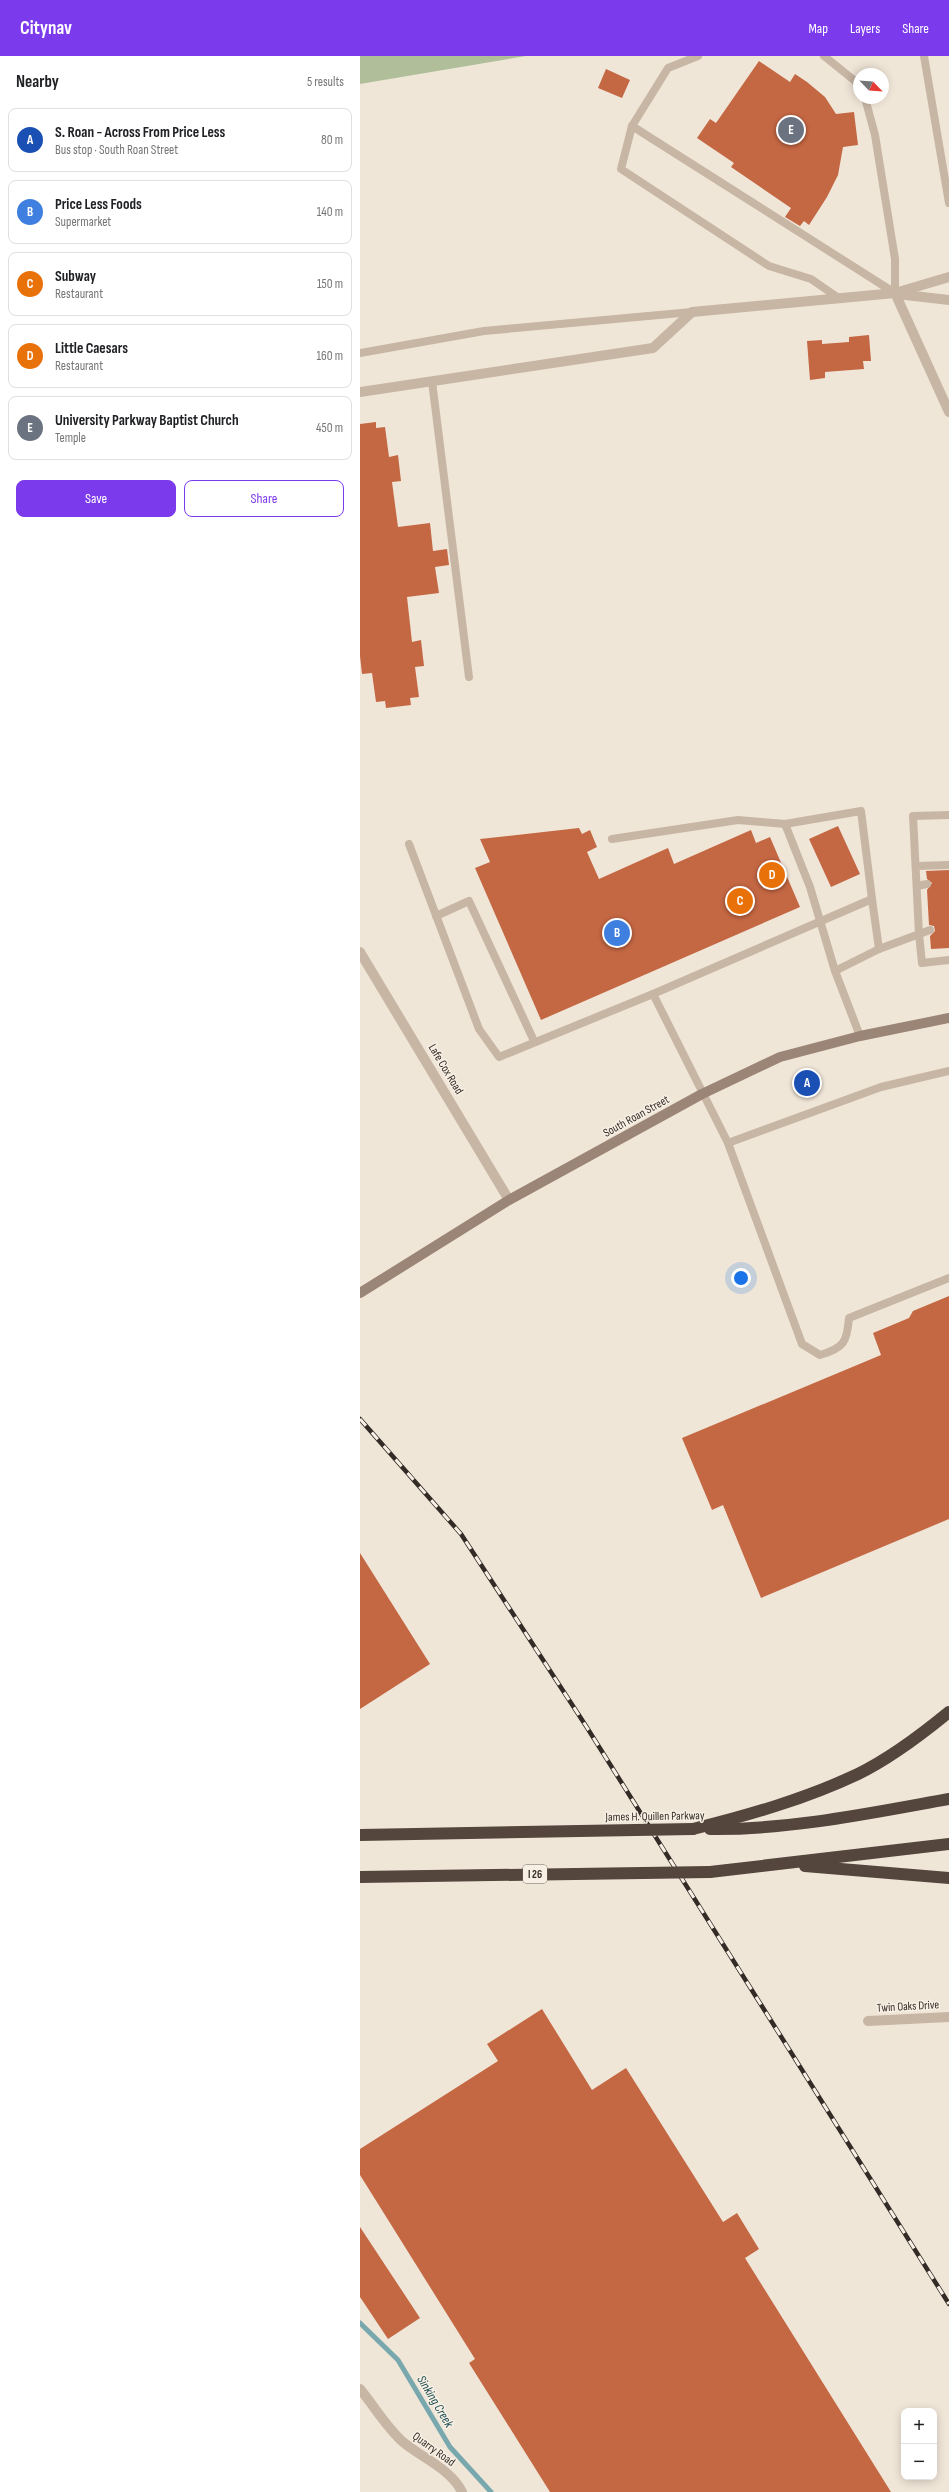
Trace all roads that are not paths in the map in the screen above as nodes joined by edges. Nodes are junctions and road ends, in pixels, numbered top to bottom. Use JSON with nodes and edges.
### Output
{"nodes":[{"id":1,"x":698,"y":56,"type":"edge"},
{"id":2,"x":824,"y":56,"type":"edge"},
{"id":3,"x":924,"y":56,"type":"edge"},
{"id":4,"x":853,"y":79,"type":"edge"},
{"id":5,"x":867,"y":104,"type":"edge"},
{"id":6,"x":632,"y":126,"type":"junction"},
{"id":7,"x":949,"y":203,"type":"edge"},
{"id":8,"x":949,"y":277,"type":"edge"},
{"id":9,"x":895,"y":293,"type":"junction"},
{"id":10,"x":840,"y":298,"type":"junction"},
{"id":11,"x":949,"y":300,"type":"edge"},
{"id":12,"x":692,"y":312,"type":"junction"},
{"id":13,"x":360,"y":353,"type":"edge"},
{"id":14,"x":432,"y":381,"type":"junction"},
{"id":15,"x":360,"y":392,"type":"edge"},
{"id":16,"x":949,"y":412,"type":"edge"},
{"id":17,"x":468,"y":677,"type":"dead end"},
{"id":18,"x":949,"y":815,"type":"edge"},
{"id":19,"x":785,"y":824,"type":"junction"},
{"id":20,"x":612,"y":839,"type":"dead end"},
{"id":21,"x":409,"y":844,"type":"dead end"},
{"id":22,"x":949,"y":864,"type":"edge"},
{"id":23,"x":916,"y":866,"type":"junction"},
{"id":24,"x":927,"y":884,"type":"dead end"},
{"id":25,"x":917,"y":886,"type":"junction"},
{"id":26,"x":872,"y":899,"type":"junction"},
{"id":27,"x":436,"y":916,"type":"junction"},
{"id":28,"x":819,"y":922,"type":"junction"},
{"id":29,"x":930,"y":930,"type":"dead end"},
{"id":30,"x":918,"y":934,"type":"junction"},
{"id":31,"x":879,"y":949,"type":"junction"},
{"id":32,"x":360,"y":952,"type":"edge"},
{"id":33,"x":949,"y":960,"type":"edge"},
{"id":34,"x":835,"y":971,"type":"junction"},
{"id":35,"x":653,"y":994,"type":"junction"},
{"id":36,"x":949,"y":1018,"type":"edge"},
{"id":37,"x":860,"y":1036,"type":"junction"},
{"id":38,"x":534,"y":1041,"type":"junction"},
{"id":39,"x":949,"y":1071,"type":"edge"},
{"id":40,"x":702,"y":1094,"type":"junction"},
{"id":41,"x":728,"y":1143,"type":"junction"},
{"id":42,"x":509,"y":1200,"type":"junction"},
{"id":43,"x":949,"y":1278,"type":"edge"},
{"id":44,"x":360,"y":1293,"type":"edge"},
{"id":45,"x":949,"y":1712,"type":"edge"},
{"id":46,"x":949,"y":1799,"type":"edge"},
{"id":47,"x":693,"y":1829,"type":"junction"},
{"id":48,"x":360,"y":1835,"type":"edge"},
{"id":49,"x":949,"y":1844,"type":"edge"},
{"id":50,"x":778,"y":1864,"type":"junction"},
{"id":51,"x":360,"y":1876,"type":"edge"},
{"id":52,"x":949,"y":1878,"type":"edge"},
{"id":53,"x":949,"y":2017,"type":"edge"},
{"id":54,"x":868,"y":2021,"type":"dead end"},
{"id":55,"x":360,"y":2390,"type":"edge"},
{"id":56,"x":462,"y":2492,"type":"edge"}],
"edges":[{"from":1,"to":6,"type":"lane"},
{"from":2,"to":4,"type":"lane"},
{"from":3,"to":7,"type":"lane"},
{"from":5,"to":9,"type":"lane"},
{"from":6,"to":9,"type":"lane"},
{"from":6,"to":10,"type":"lane"},
{"from":8,"to":9,"type":"street"},
{"from":9,"to":10,"type":"street"},
{"from":9,"to":11,"type":"street"},
{"from":9,"to":16,"type":"street"},
{"from":10,"to":12,"type":"street"},
{"from":12,"to":13,"type":"lane"},
{"from":12,"to":14,"type":"street"},
{"from":14,"to":15,"type":"street"},
{"from":14,"to":17,"type":"lane"},
{"from":18,"to":23,"type":"lane"},
{"from":19,"to":20,"type":"lane"},
{"from":19,"to":26,"type":"lane"},
{"from":19,"to":28,"type":"lane"},
{"from":21,"to":27,"type":"lane"},
{"from":22,"to":23,"type":"lane"},
{"from":23,"to":25,"type":"lane"},
{"from":24,"to":25,"type":"lane"},
{"from":25,"to":30,"type":"lane"},
{"from":26,"to":28,"type":"lane"},
{"from":26,"to":31,"type":"lane"},
{"from":27,"to":38,"type":"lane"},
{"from":27,"to":38,"type":"lane"},
{"from":28,"to":34,"type":"lane"},
{"from":28,"to":35,"type":"lane"},
{"from":29,"to":30,"type":"lane"},
{"from":30,"to":31,"type":"lane"},
{"from":30,"to":33,"type":"lane"},
{"from":31,"to":34,"type":"lane"},
{"from":32,"to":42,"type":"street","name":"Lafe Cox Road"},
{"from":34,"to":37,"type":"lane"},
{"from":35,"to":38,"type":"lane"},
{"from":35,"to":40,"type":"lane"},
{"from":36,"to":37,"type":"main road","name":"South Roan Street"},
{"from":37,"to":40,"type":"main road","name":"South Roan Street"},
{"from":39,"to":41,"type":"lane"},
{"from":40,"to":41,"type":"lane"},
{"from":40,"to":42,"type":"main road","name":"South Roan Street"},
{"from":41,"to":43,"type":"lane"},
{"from":42,"to":44,"type":"main road","name":"South Roan Street"},
{"from":45,"to":47,"type":"highway"},
{"from":46,"to":47,"type":"highway","name":"James H. Quillen Parkway"},
{"from":47,"to":48,"type":"highway","name":"James H. Quillen Parkway","bridge":true},
{"from":49,"to":50,"type":"highway","number":"I 26"},
{"from":50,"to":51,"type":"highway","number":"I 26","bridge":true},
{"from":50,"to":52,"type":"highway"},
{"from":53,"to":54,"type":"street","name":"Twin Oaks Drive"},
{"from":55,"to":56,"type":"street","name":"Quarry Road"}]}
